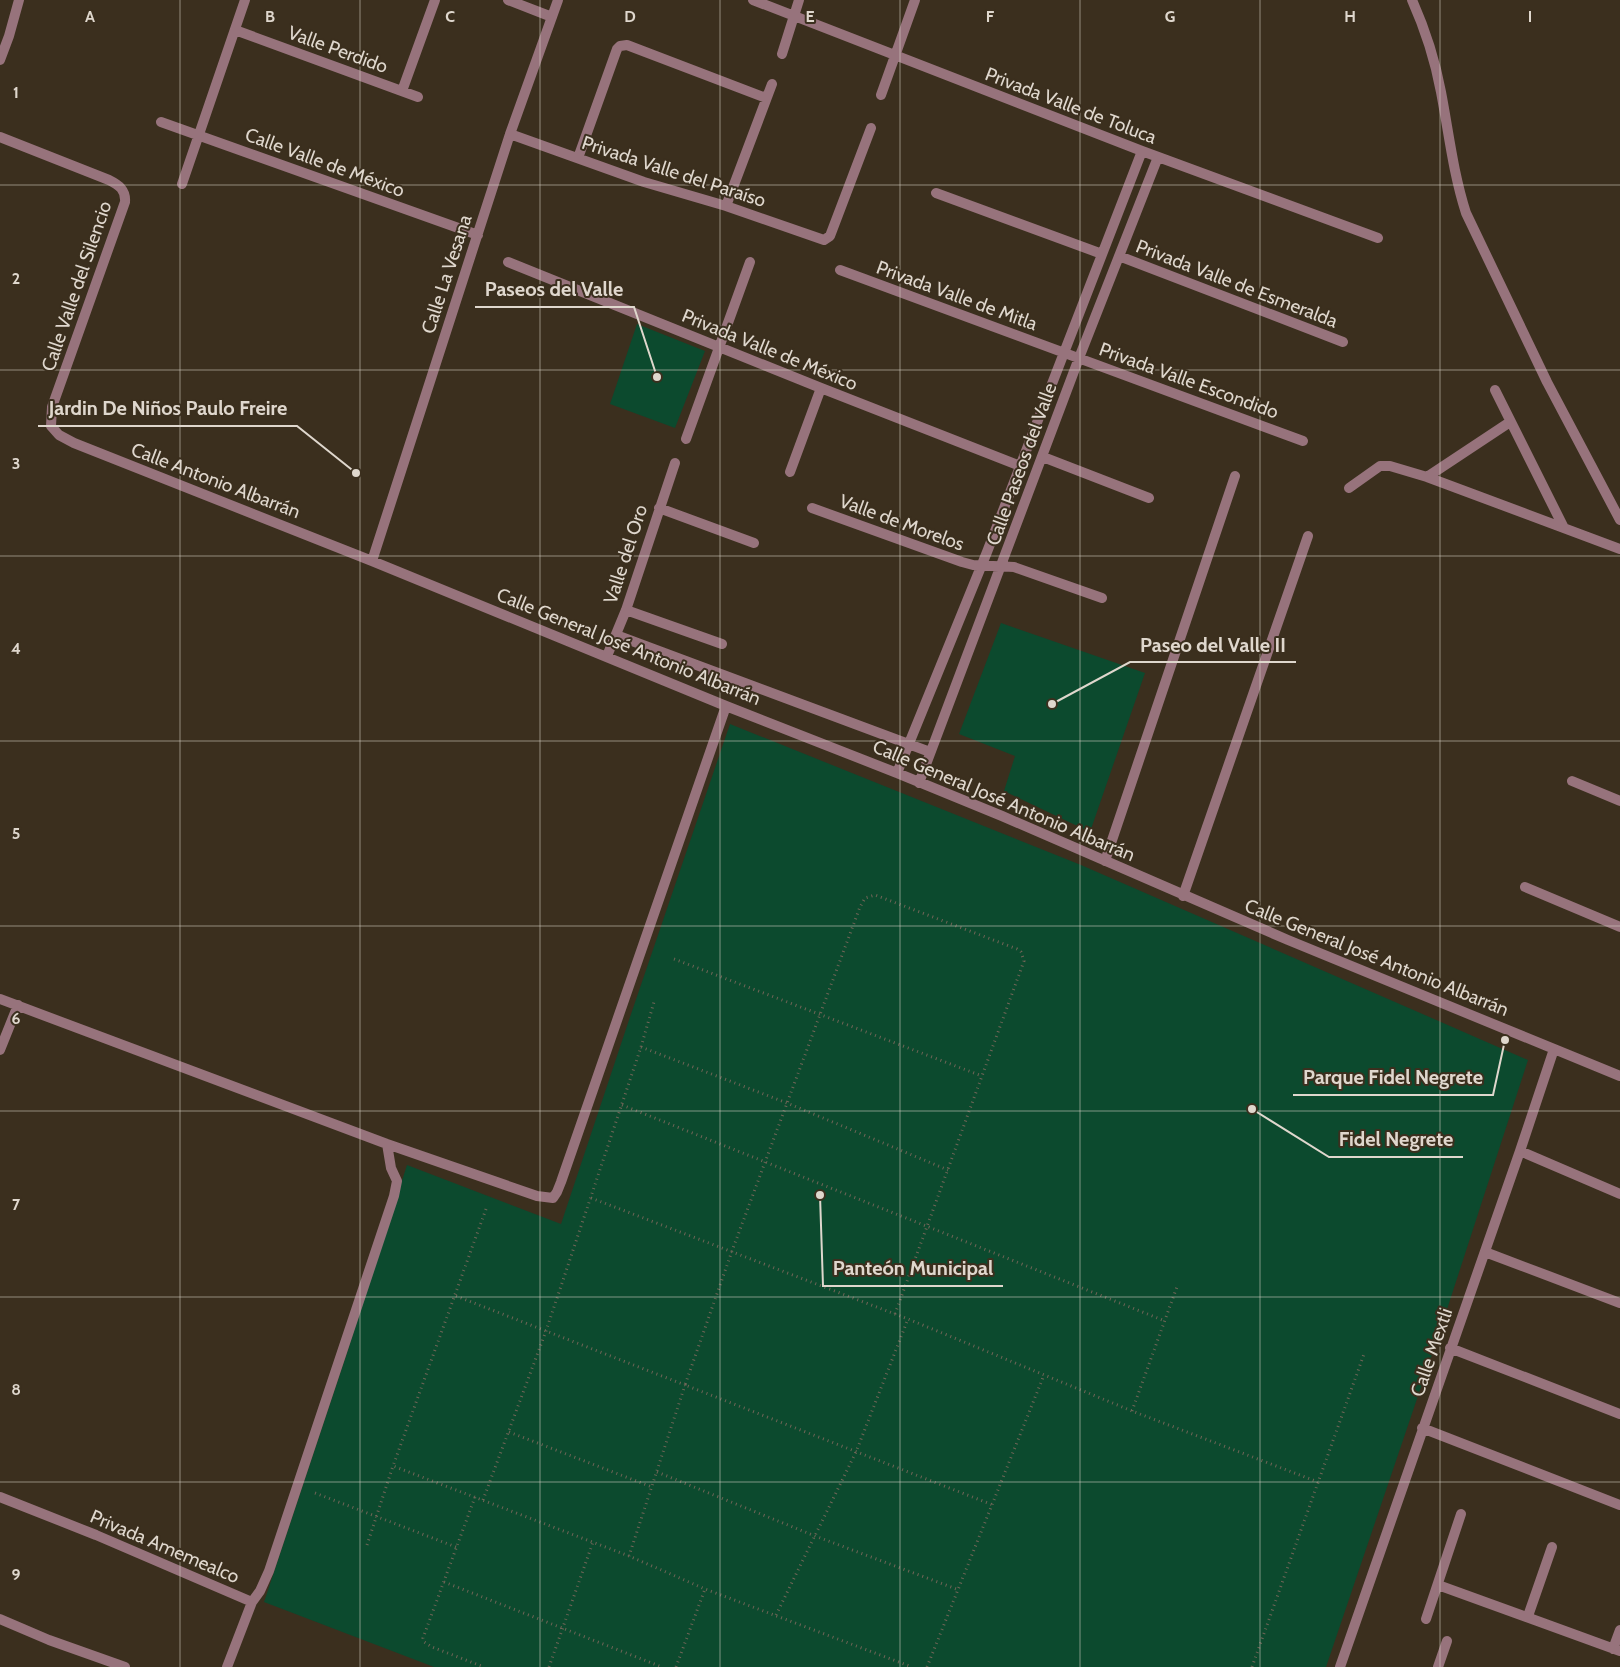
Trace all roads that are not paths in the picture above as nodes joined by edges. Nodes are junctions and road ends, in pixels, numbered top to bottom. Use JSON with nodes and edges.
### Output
{"nodes":[{"id":1,"x":18,"y":0,"type":"edge"},
{"id":2,"x":245,"y":0,"type":"edge"},
{"id":3,"x":435,"y":0,"type":"edge"},
{"id":4,"x":508,"y":0,"type":"edge"},
{"id":5,"x":558,"y":0,"type":"edge"},
{"id":6,"x":753,"y":0,"type":"edge"},
{"id":7,"x":799,"y":0,"type":"edge"},
{"id":8,"x":915,"y":0,"type":"edge"},
{"id":9,"x":1412,"y":0,"type":"edge"},
{"id":10,"x":794,"y":15,"type":"junction"},
{"id":11,"x":552,"y":17,"type":"junction"},
{"id":12,"x":235,"y":30,"type":"junction"},
{"id":13,"x":782,"y":54,"type":"dead end"},
{"id":14,"x":896,"y":56,"type":"junction"},
{"id":15,"x":0,"y":60,"type":"edge"},
{"id":16,"x":772,"y":84,"type":"dead end"},
{"id":17,"x":402,"y":91,"type":"junction"},
{"id":18,"x":882,"y":95,"type":"dead end"},
{"id":19,"x":418,"y":97,"type":"dead end"},
{"id":20,"x":766,"y":98,"type":"junction"},
{"id":21,"x":161,"y":122,"type":"dead end"},
{"id":22,"x":871,"y":128,"type":"dead end"},
{"id":23,"x":510,"y":134,"type":"junction"},
{"id":24,"x":198,"y":135,"type":"junction"},
{"id":25,"x":0,"y":137,"type":"edge"},
{"id":26,"x":1142,"y":151,"type":"junction"},
{"id":27,"x":1158,"y":157,"type":"junction"},
{"id":28,"x":578,"y":158,"type":"junction"},
{"id":29,"x":182,"y":184,"type":"dead end"},
{"id":30,"x":936,"y":193,"type":"dead end"},
{"id":31,"x":726,"y":206,"type":"junction"},
{"id":32,"x":478,"y":235,"type":"junction"},
{"id":33,"x":1378,"y":238,"type":"dead end"},
{"id":34,"x":1102,"y":254,"type":"junction"},
{"id":35,"x":1119,"y":256,"type":"junction"},
{"id":36,"x":508,"y":262,"type":"dead end"},
{"id":37,"x":750,"y":262,"type":"dead end"},
{"id":38,"x":840,"y":270,"type":"dead end"},
{"id":39,"x":1343,"y":342,"type":"dead end"},
{"id":40,"x":718,"y":347,"type":"junction"},
{"id":41,"x":1063,"y":353,"type":"junction"},
{"id":42,"x":1079,"y":358,"type":"junction"},
{"id":43,"x":821,"y":388,"type":"junction"},
{"id":44,"x":1495,"y":390,"type":"dead end"},
{"id":45,"x":1510,"y":422,"type":"junction"},
{"id":46,"x":50,"y":426,"type":"joint"},
{"id":47,"x":686,"y":439,"type":"dead end"},
{"id":48,"x":1303,"y":441,"type":"dead end"},
{"id":49,"x":1042,"y":457,"type":"junction"},
{"id":50,"x":675,"y":463,"type":"dead end"},
{"id":51,"x":1020,"y":466,"type":"junction"},
{"id":52,"x":790,"y":472,"type":"dead end"},
{"id":53,"x":1235,"y":476,"type":"dead end"},
{"id":54,"x":1426,"y":477,"type":"junction"},
{"id":55,"x":1349,"y":488,"type":"dead end"},
{"id":56,"x":1149,"y":498,"type":"dead end"},
{"id":57,"x":659,"y":508,"type":"junction"},
{"id":58,"x":812,"y":508,"type":"dead end"},
{"id":59,"x":1620,"y":520,"type":"edge"},
{"id":60,"x":1564,"y":528,"type":"junction"},
{"id":61,"x":1308,"y":536,"type":"dead end"},
{"id":62,"x":754,"y":543,"type":"dead end"},
{"id":63,"x":1620,"y":549,"type":"edge"},
{"id":64,"x":372,"y":561,"type":"junction"},
{"id":65,"x":981,"y":565,"type":"junction"},
{"id":66,"x":1002,"y":566,"type":"junction"},
{"id":67,"x":1102,"y":598,"type":"dead end"},
{"id":68,"x":626,"y":610,"type":"junction"},
{"id":69,"x":616,"y":635,"type":"junction"},
{"id":70,"x":722,"y":644,"type":"dead end"},
{"id":71,"x":607,"y":656,"type":"junction"},
{"id":72,"x":726,"y":706,"type":"junction"},
{"id":73,"x":908,"y":745,"type":"junction"},
{"id":74,"x":930,"y":752,"type":"junction"},
{"id":75,"x":897,"y":773,"type":"junction"},
{"id":76,"x":1572,"y":781,"type":"dead end"},
{"id":77,"x":919,"y":783,"type":"junction"},
{"id":78,"x":1620,"y":801,"type":"edge"},
{"id":79,"x":1105,"y":861,"type":"junction"},
{"id":80,"x":1525,"y":887,"type":"dead end"},
{"id":81,"x":1183,"y":896,"type":"junction"},
{"id":82,"x":1620,"y":927,"type":"edge"},
{"id":83,"x":0,"y":999,"type":"edge"},
{"id":84,"x":18,"y":1006,"type":"junction"},
{"id":85,"x":1554,"y":1049,"type":"junction"},
{"id":86,"x":0,"y":1050,"type":"edge"},
{"id":87,"x":1620,"y":1076,"type":"edge"},
{"id":88,"x":387,"y":1144,"type":"junction"},
{"id":89,"x":1520,"y":1151,"type":"junction"},
{"id":90,"x":1620,"y":1194,"type":"edge"},
{"id":91,"x":1485,"y":1252,"type":"junction"},
{"id":92,"x":1620,"y":1303,"type":"edge"},
{"id":93,"x":1450,"y":1348,"type":"junction"},
{"id":94,"x":1620,"y":1414,"type":"edge"},
{"id":95,"x":1422,"y":1428,"type":"junction"},
{"id":96,"x":0,"y":1497,"type":"edge"},
{"id":97,"x":1620,"y":1505,"type":"edge"},
{"id":98,"x":1461,"y":1514,"type":"dead end"},
{"id":99,"x":1552,"y":1548,"type":"dead end"},
{"id":100,"x":1438,"y":1584,"type":"junction"},
{"id":101,"x":252,"y":1602,"type":"junction"},
{"id":102,"x":1528,"y":1616,"type":"junction"},
{"id":103,"x":0,"y":1619,"type":"edge"},
{"id":104,"x":1426,"y":1619,"type":"dead end"},
{"id":105,"x":1620,"y":1630,"type":"edge"},
{"id":106,"x":1447,"y":1641,"type":"dead end"},
{"id":107,"x":1617,"y":1650,"type":"edge"},
{"id":108,"x":125,"y":1667,"type":"edge"},
{"id":109,"x":226,"y":1667,"type":"edge"},
{"id":110,"x":1340,"y":1667,"type":"edge"},
{"id":111,"x":1438,"y":1667,"type":"edge"}],
"edges":[{"from":1,"to":15,"type":"street"},
{"from":2,"to":12,"type":"street"},
{"from":3,"to":17,"type":"street","name":"Valle Perdido"},
{"from":4,"to":11,"type":"street"},
{"from":5,"to":11,"type":"street","name":"Calle La Vesana"},
{"from":6,"to":10,"type":"street","name":"Privada Valle de Toluca"},
{"from":7,"to":10,"type":"street"},
{"from":8,"to":14,"type":"street"},
{"from":9,"to":59,"type":"street"},
{"from":10,"to":13,"type":"street"},
{"from":10,"to":14,"type":"street","name":"Privada Valle de Toluca"},
{"from":11,"to":23,"type":"street","name":"Calle La Vesana"},
{"from":12,"to":17,"type":"street","name":"Valle Perdido"},
{"from":12,"to":24,"type":"street"},
{"from":14,"to":18,"type":"street"},
{"from":14,"to":26,"type":"street","name":"Privada Valle de Toluca"},
{"from":16,"to":20,"type":"street"},
{"from":17,"to":19,"type":"street","name":"Valle Perdido"},
{"from":20,"to":28,"type":"street"},
{"from":20,"to":31,"type":"street"},
{"from":21,"to":24,"type":"street","name":"Calle Valle de México"},
{"from":22,"to":31,"type":"street","name":"Privada Valle del Paraíso"},
{"from":23,"to":28,"type":"street","name":"Privada Valle del Paraíso"},
{"from":23,"to":32,"type":"street","name":"Calle La Vesana"},
{"from":24,"to":29,"type":"street"},
{"from":24,"to":32,"type":"street","name":"Calle Valle de México"},
{"from":25,"to":46,"type":"street","name":"Calle Valle del Silencio"},
{"from":26,"to":27,"type":"street","name":"Privada Valle de Toluca"},
{"from":26,"to":34,"type":"street","name":"Calle Paseos del Valle"},
{"from":27,"to":33,"type":"street","name":"Privada Valle de Toluca"},
{"from":27,"to":35,"type":"street","name":"Calle Paseos del Valle"},
{"from":28,"to":31,"type":"street","name":"Privada Valle del Paraíso"},
{"from":30,"to":34,"type":"street"},
{"from":32,"to":64,"type":"street","name":"Calle La Vesana"},
{"from":34,"to":41,"type":"street","name":"Calle Paseos del Valle"},
{"from":35,"to":39,"type":"street","name":"Privada Valle de Esmeralda"},
{"from":35,"to":42,"type":"street","name":"Calle Paseos del Valle"},
{"from":36,"to":40,"type":"street","name":"Privada Valle de México"},
{"from":37,"to":40,"type":"street"},
{"from":38,"to":41,"type":"street","name":"Privada Valle de Mitla"},
{"from":40,"to":43,"type":"street","name":"Privada Valle de México"},
{"from":40,"to":47,"type":"street"},
{"from":41,"to":42,"type":"street","name":"Privada Valle Escondido"},
{"from":41,"to":51,"type":"street","name":"Calle Paseos del Valle"},
{"from":42,"to":48,"type":"street","name":"Privada Valle Escondido"},
{"from":42,"to":49,"type":"street","name":"Calle Paseos del Valle"},
{"from":43,"to":51,"type":"street","name":"Privada Valle de México"},
{"from":43,"to":52,"type":"street"},
{"from":44,"to":45,"type":"street"},
{"from":45,"to":54,"type":"street"},
{"from":45,"to":60,"type":"street"},
{"from":46,"to":64,"type":"street","name":"Calle Antonio Albarrán"},
{"from":49,"to":56,"type":"street"},
{"from":49,"to":66,"type":"street","name":"Calle Paseos del Valle"},
{"from":50,"to":57,"type":"street","name":"Valle del Oro"},
{"from":51,"to":65,"type":"street","name":"Calle Paseos del Valle"},
{"from":53,"to":79,"type":"street"},
{"from":54,"to":55,"type":"street"},
{"from":54,"to":60,"type":"street"},
{"from":57,"to":62,"type":"street"},
{"from":57,"to":68,"type":"street","name":"Valle del Oro"},
{"from":58,"to":65,"type":"street","name":"Valle de Morelos"},
{"from":60,"to":63,"type":"street"},
{"from":61,"to":81,"type":"street"},
{"from":64,"to":71,"type":"street","name":"Calle General José Antonio Albarrán"},
{"from":65,"to":66,"type":"street","name":"Valle de Morelos"},
{"from":65,"to":73,"type":"street","name":"Calle Paseos del Valle"},
{"from":66,"to":67,"type":"street","name":"Valle de Morelos"},
{"from":66,"to":74,"type":"street","name":"Calle Paseos del Valle"},
{"from":68,"to":69,"type":"street","name":"Valle del Oro"},
{"from":68,"to":70,"type":"street"},
{"from":69,"to":71,"type":"street","name":"Valle del Oro"},
{"from":69,"to":73,"type":"street"},
{"from":71,"to":72,"type":"street","name":"Calle General José Antonio Albarrán"},
{"from":72,"to":75,"type":"street","name":"Calle General José Antonio Albarrán"},
{"from":72,"to":88,"type":"street"},
{"from":73,"to":74,"type":"street"},
{"from":73,"to":75,"type":"street","name":"Calle Paseos del Valle"},
{"from":74,"to":77,"type":"street","name":"Calle Paseos del Valle"},
{"from":75,"to":77,"type":"street","name":"Calle General José Antonio Albarrán"},
{"from":76,"to":78,"type":"street"},
{"from":77,"to":79,"type":"street","name":"Calle General José Antonio Albarrán"},
{"from":79,"to":81,"type":"street","name":"Calle General José Antonio Albarrán"},
{"from":80,"to":82,"type":"street"},
{"from":81,"to":85,"type":"street","name":"Calle General José Antonio Albarrán"},
{"from":83,"to":84,"type":"street"},
{"from":84,"to":86,"type":"street"},
{"from":84,"to":88,"type":"street"},
{"from":85,"to":87,"type":"street","name":"Calle General José Antonio Albarrán"},
{"from":85,"to":89,"type":"street","name":"Calle Mextli"},
{"from":88,"to":101,"type":"street"},
{"from":89,"to":90,"type":"street"},
{"from":89,"to":91,"type":"street","name":"Calle Mextli"},
{"from":91,"to":92,"type":"street"},
{"from":91,"to":93,"type":"street","name":"Calle Mextli"},
{"from":93,"to":94,"type":"street"},
{"from":93,"to":95,"type":"street","name":"Calle Mextli"},
{"from":95,"to":97,"type":"street"},
{"from":95,"to":110,"type":"street","name":"Calle Mextli"},
{"from":96,"to":101,"type":"street","name":"Privada Amemealco"},
{"from":98,"to":100,"type":"street"},
{"from":99,"to":102,"type":"street"},
{"from":100,"to":102,"type":"street"},
{"from":100,"to":104,"type":"street"},
{"from":101,"to":109,"type":"street","name":"Privada Amemealco"},
{"from":102,"to":107,"type":"street"},
{"from":103,"to":108,"type":"street"},
{"from":105,"to":107,"type":"street"},
{"from":106,"to":111,"type":"street"}]}
